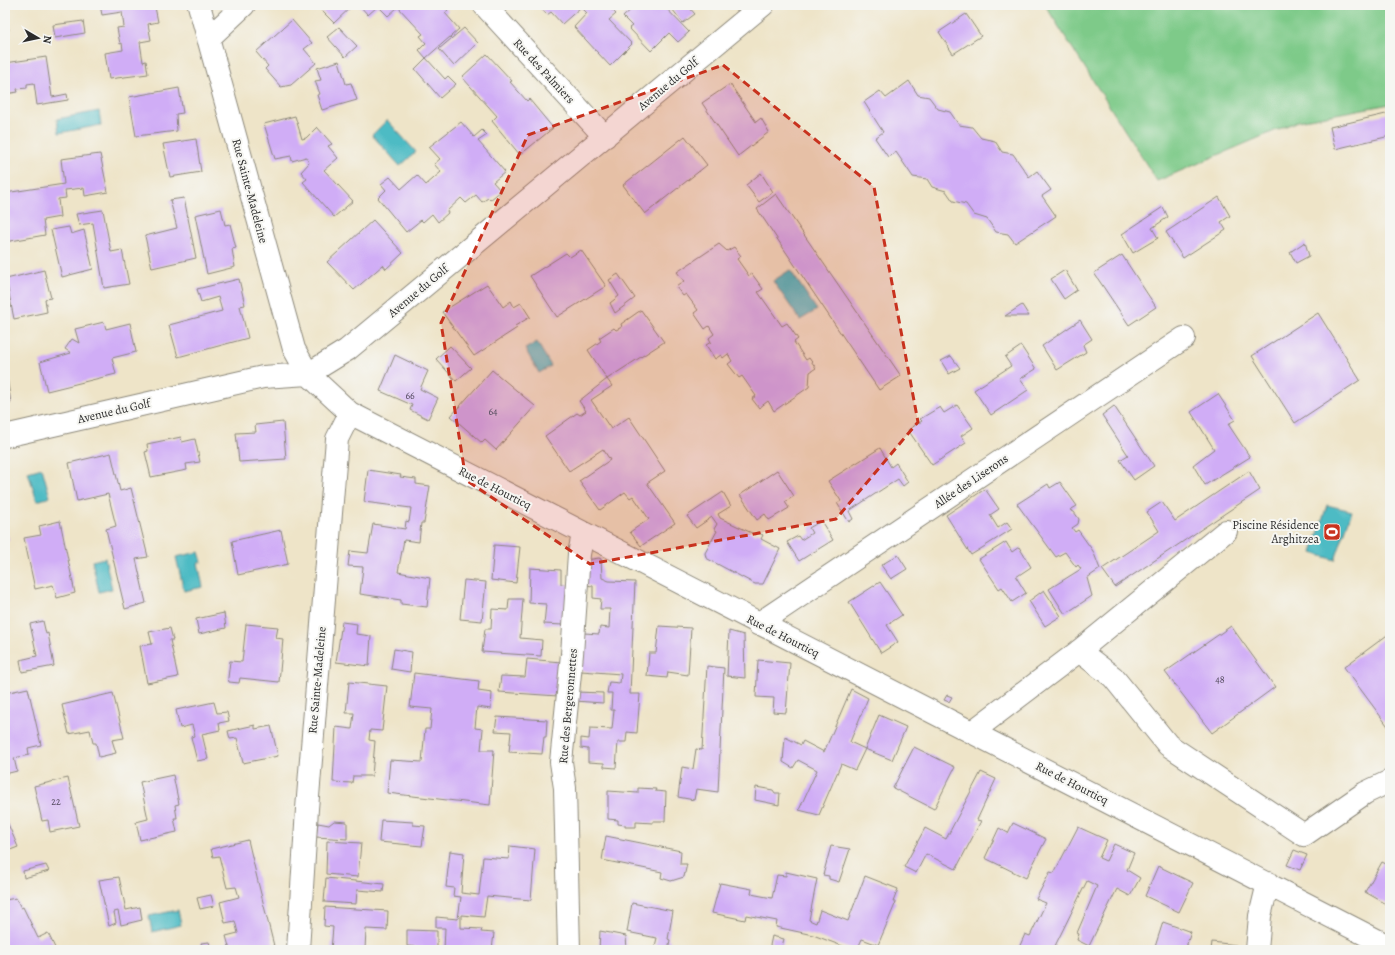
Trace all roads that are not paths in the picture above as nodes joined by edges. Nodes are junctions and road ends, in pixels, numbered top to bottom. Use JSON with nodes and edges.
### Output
{"nodes":[{"id":1,"x":199,"y":5,"type":"edge"},
{"id":2,"x":244,"y":5,"type":"edge"},
{"id":3,"x":484,"y":5,"type":"edge"},
{"id":4,"x":763,"y":5,"type":"edge"},
{"id":5,"x":208,"y":39,"type":"junction"},
{"id":6,"x":605,"y":137,"type":"junction"},
{"id":7,"x":1184,"y":338,"type":"dead end"},
{"id":8,"x":308,"y":374,"type":"junction"},
{"id":9,"x":350,"y":413,"type":"junction"},
{"id":10,"x":5,"y":436,"type":"edge"},
{"id":11,"x":1226,"y":531,"type":"dead end"},
{"id":12,"x":583,"y":534,"type":"junction"},
{"id":13,"x":758,"y":624,"type":"junction"},
{"id":14,"x":1079,"y":651,"type":"junction"},
{"id":15,"x":972,"y":732,"type":"junction"},
{"id":16,"x":1390,"y":781,"type":"edge"},
{"id":17,"x":1268,"y":883,"type":"junction"},
{"id":18,"x":1390,"y":947,"type":"edge"},
{"id":19,"x":298,"y":950,"type":"edge"},
{"id":20,"x":569,"y":950,"type":"edge"},
{"id":21,"x":1257,"y":950,"type":"edge"}],
"edges":[{"from":1,"to":5,"type":"street","name":"Rue Sainte-Madeleine"},
{"from":2,"to":5,"type":"street"},
{"from":3,"to":6,"type":"street","name":"Rue des Palmiers"},
{"from":4,"to":6,"type":"street","name":"Avenue du Golf"},
{"from":5,"to":8,"type":"street","name":"Rue Sainte-Madeleine"},
{"from":6,"to":8,"type":"street","name":"Avenue du Golf"},
{"from":7,"to":13,"type":"street","name":"Allée des Liserons"},
{"from":8,"to":9,"type":"street","name":"Rue de Hourticq"},
{"from":8,"to":10,"type":"street","name":"Avenue du Golf"},
{"from":9,"to":12,"type":"street","name":"Rue de Hourticq"},
{"from":9,"to":19,"type":"street","name":"Rue Sainte-Madeleine"},
{"from":11,"to":14,"type":"street"},
{"from":12,"to":13,"type":"street","name":"Rue de Hourticq"},
{"from":12,"to":20,"type":"street","name":"Rue des Bergeronnettes"},
{"from":13,"to":15,"type":"street","name":"Rue de Hourticq"},
{"from":14,"to":15,"type":"street"},
{"from":14,"to":16,"type":"street"},
{"from":15,"to":17,"type":"street","name":"Rue de Hourticq"},
{"from":17,"to":18,"type":"street","name":"Rue de Hourticq"},
{"from":17,"to":21,"type":"street"}]}
